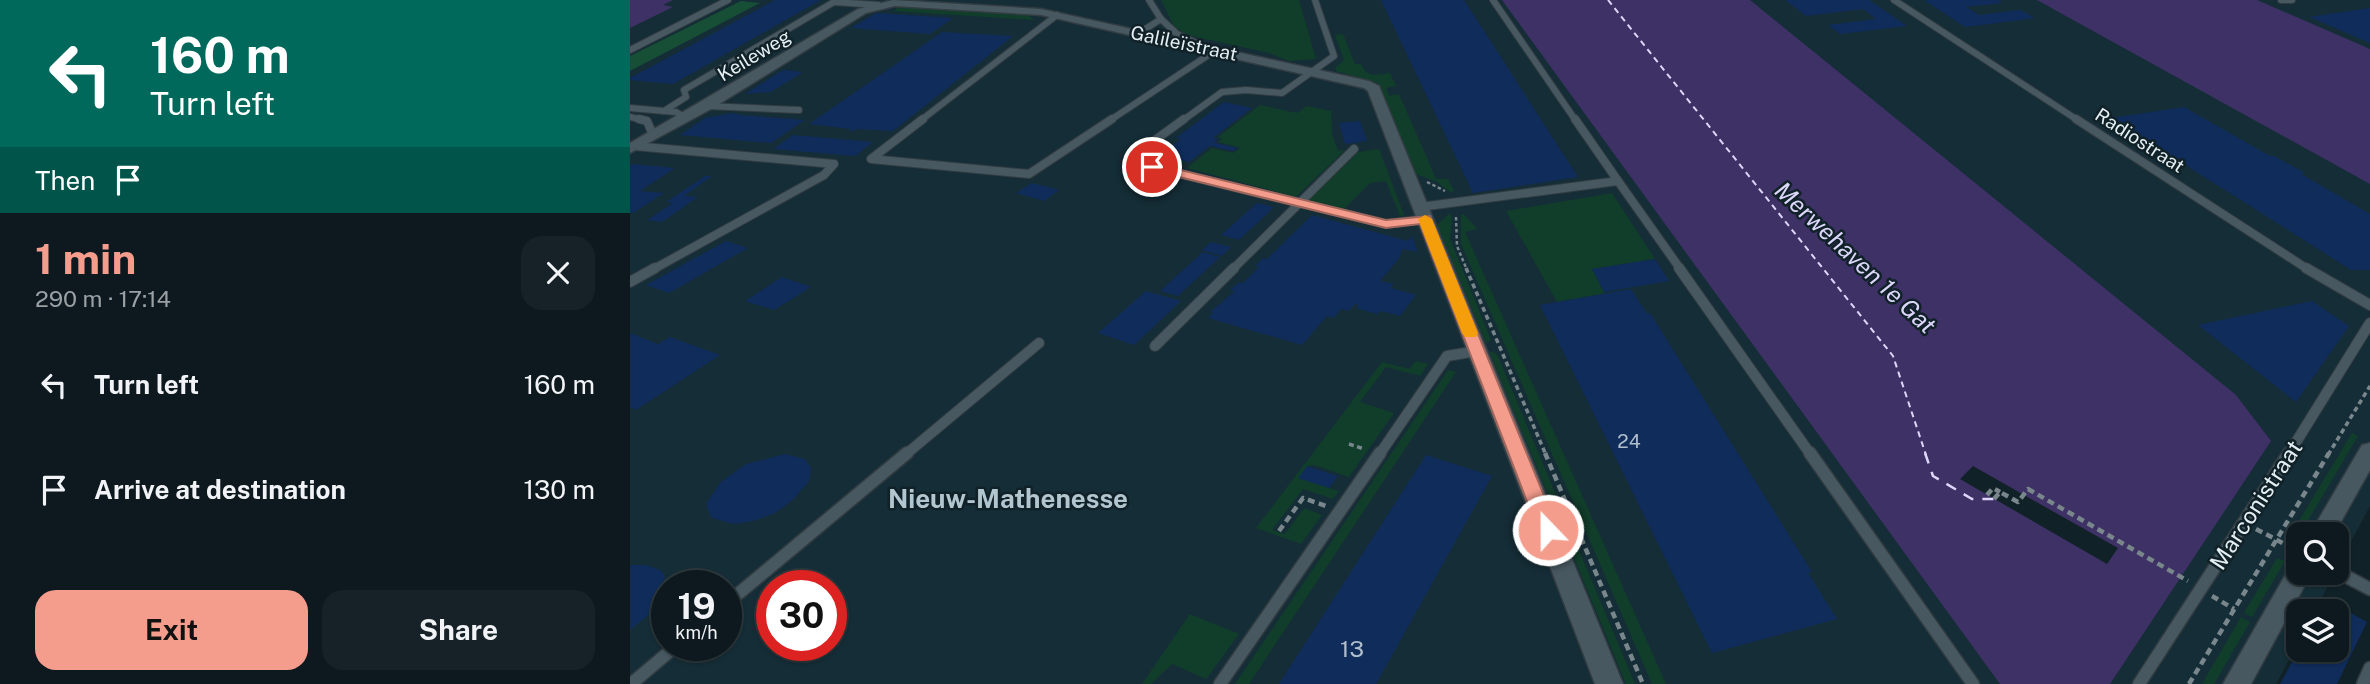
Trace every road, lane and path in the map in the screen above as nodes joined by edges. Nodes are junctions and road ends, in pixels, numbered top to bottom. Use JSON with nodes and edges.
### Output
{"nodes":[{"id":1,"x":728,"y":0,"type":"edge"},
{"id":2,"x":1149,"y":0,"type":"edge"},
{"id":3,"x":1315,"y":0,"type":"edge"},
{"id":4,"x":1493,"y":0,"type":"edge"},
{"id":5,"x":1894,"y":0,"type":"edge"},
{"id":6,"x":2281,"y":0,"type":"edge"},
{"id":7,"x":2292,"y":0,"type":"edge"},
{"id":8,"x":887,"y":2,"type":"edge"},
{"id":9,"x":1058,"y":15,"type":"junction"},
{"id":10,"x":1161,"y":19,"type":"junction"},
{"id":11,"x":1167,"y":26,"type":"junction"},
{"id":12,"x":1144,"y":34,"type":"junction"},
{"id":13,"x":1211,"y":49,"type":"junction"},
{"id":14,"x":630,"y":50,"type":"edge"},
{"id":15,"x":1313,"y":71,"type":"junction"},
{"id":16,"x":706,"y":106,"type":"junction"},
{"id":17,"x":630,"y":108,"type":"edge"},
{"id":18,"x":799,"y":110,"type":"dead end"},
{"id":19,"x":664,"y":111,"type":"junction"},
{"id":20,"x":630,"y":117,"type":"edge"},
{"id":21,"x":677,"y":121,"type":"junction"},
{"id":22,"x":653,"y":135,"type":"junction"},
{"id":23,"x":632,"y":147,"type":"edge"},
{"id":24,"x":1354,"y":149,"type":"dead end"},
{"id":25,"x":1410,"y":178,"type":"junction"},
{"id":26,"x":1618,"y":181,"type":"junction"},
{"id":27,"x":1298,"y":202,"type":"junction"},
{"id":28,"x":1452,"y":203,"type":"junction"},
{"id":29,"x":1423,"y":213,"type":"junction"},
{"id":30,"x":630,"y":282,"type":"edge"},
{"id":31,"x":2370,"y":305,"type":"edge"},
{"id":32,"x":2370,"y":323,"type":"edge"},
{"id":33,"x":1039,"y":343,"type":"dead end"},
{"id":34,"x":1155,"y":346,"type":"dead end"},
{"id":35,"x":1477,"y":351,"type":"junction"},
{"id":36,"x":2370,"y":387,"type":"edge"},
{"id":37,"x":1349,"y":444,"type":"dead end"},
{"id":38,"x":1357,"y":446,"type":"dead end"},
{"id":39,"x":2370,"y":451,"type":"edge"},
{"id":40,"x":2000,"y":492,"type":"junction"},
{"id":41,"x":1987,"y":495,"type":"dead end"},
{"id":42,"x":1994,"y":499,"type":"dead end"},
{"id":43,"x":1339,"y":511,"type":"junction"},
{"id":44,"x":2329,"y":522,"type":"edge"},
{"id":45,"x":2245,"y":523,"type":"junction"},
{"id":46,"x":1279,"y":531,"type":"dead end"},
{"id":47,"x":2277,"y":540,"type":"junction"},
{"id":48,"x":2286,"y":545,"type":"edge"},
{"id":49,"x":2349,"y":578,"type":"edge"},
{"id":50,"x":2185,"y":579,"type":"dead end"},
{"id":51,"x":2293,"y":585,"type":"edge"},
{"id":52,"x":2370,"y":589,"type":"edge"},
{"id":53,"x":742,"y":591,"type":"edge"},
{"id":54,"x":658,"y":661,"type":"edge"},
{"id":55,"x":2370,"y":668,"type":"edge"},
{"id":56,"x":631,"y":684,"type":"edge"},
{"id":57,"x":1220,"y":684,"type":"edge"},
{"id":58,"x":1609,"y":684,"type":"edge"},
{"id":59,"x":1643,"y":684,"type":"edge"},
{"id":60,"x":1973,"y":684,"type":"edge"},
{"id":61,"x":2139,"y":684,"type":"edge"},
{"id":62,"x":2189,"y":684,"type":"edge"},
{"id":63,"x":2237,"y":684,"type":"edge"},
{"id":64,"x":2363,"y":684,"type":"edge"}],
"edges":[{"from":1,"to":14,"type":"lane"},
{"from":2,"to":10,"type":"lane"},
{"from":3,"to":15,"type":"lane"},
{"from":4,"to":26,"type":"lane"},
{"from":5,"to":31,"type":"lane","name":"Radiostraat"},
{"from":6,"to":7,"type":"lane"},
{"from":8,"to":9,"type":"street","name":"Galileïstraat"},
{"from":8,"to":16,"type":"street","name":"Keileweg"},
{"from":8,"to":19,"type":"lane"},
{"from":9,"to":12,"type":"street","name":"Galileïstraat"},
{"from":9,"to":13,"type":"lane"},
{"from":10,"to":11,"type":"lane"},
{"from":10,"to":12,"type":"lane"},
{"from":11,"to":12,"type":"lane"},
{"from":11,"to":13,"type":"lane"},
{"from":12,"to":13,"type":"street","name":"Galileïstraat"},
{"from":13,"to":15,"type":"street","name":"Galileïstraat"},
{"from":15,"to":25,"type":"street","name":"Galileïstraat"},
{"from":15,"to":27,"type":"lane"},
{"from":16,"to":18,"type":"lane"},
{"from":16,"to":21,"type":"street","name":"Keileweg"},
{"from":17,"to":19,"type":"lane"},
{"from":19,"to":21,"type":"lane"},
{"from":20,"to":22,"type":"lane"},
{"from":21,"to":22,"type":"street","name":"Keileweg"},
{"from":22,"to":23,"type":"street","name":"Keileweg"},
{"from":23,"to":30,"type":"lane"},
{"from":24,"to":27,"type":"lane"},
{"from":25,"to":28,"type":"path"},
{"from":25,"to":29,"type":"street","name":"Galileïstraat"},
{"from":26,"to":28,"type":"lane"},
{"from":26,"to":60,"type":"lane"},
{"from":27,"to":29,"type":"lane"},
{"from":27,"to":34,"type":"lane"},
{"from":28,"to":29,"type":"lane"},
{"from":28,"to":59,"type":"path"},
{"from":29,"to":35,"type":"street","name":"Galileïstraat"},
{"from":32,"to":45,"type":"lane","name":"Marconistraat"},
{"from":33,"to":53,"type":"lane"},
{"from":35,"to":43,"type":"lane"},
{"from":35,"to":58,"type":"street","name":"Galileïstraat"},
{"from":36,"to":47,"type":"path","name":"Marconistraat"},
{"from":37,"to":38,"type":"path"},
{"from":39,"to":44,"type":"street"},
{"from":40,"to":41,"type":"path"},
{"from":40,"to":42,"type":"path"},
{"from":40,"to":50,"type":"path"},
{"from":43,"to":46,"type":"path"},
{"from":43,"to":57,"type":"lane"},
{"from":45,"to":47,"type":"path"},
{"from":45,"to":61,"type":"lane","name":"Marconistraat"},
{"from":47,"to":48,"type":"path"},
{"from":47,"to":62,"type":"path","name":"Marconistraat"},
{"from":49,"to":52,"type":"lane"},
{"from":51,"to":63,"type":"street"},
{"from":54,"to":56,"type":"lane"},
{"from":55,"to":64,"type":"lane"}]}
